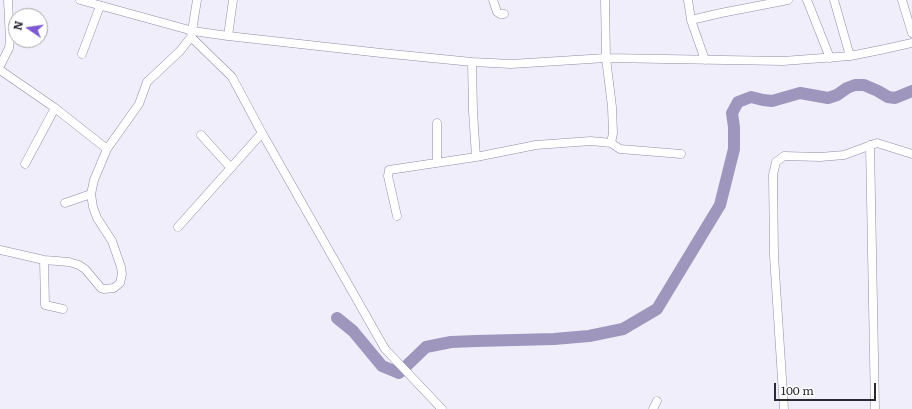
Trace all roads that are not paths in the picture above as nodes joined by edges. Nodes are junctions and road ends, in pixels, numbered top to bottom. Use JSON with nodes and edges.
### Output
{"nodes":[{"id":1,"x":8,"y":0,"type":"edge"},
{"id":2,"x":80,"y":0,"type":"edge"},
{"id":3,"x":197,"y":0,"type":"edge"},
{"id":4,"x":233,"y":0,"type":"edge"},
{"id":5,"x":493,"y":0,"type":"edge"},
{"id":6,"x":605,"y":0,"type":"edge"},
{"id":7,"x":688,"y":0,"type":"edge"},
{"id":8,"x":788,"y":0,"type":"edge"},
{"id":9,"x":807,"y":0,"type":"edge"},
{"id":10,"x":834,"y":0,"type":"edge"},
{"id":11,"x":902,"y":0,"type":"edge"},
{"id":12,"x":100,"y":6,"type":"junction"},
{"id":13,"x":504,"y":14,"type":"dead end"},
{"id":14,"x":691,"y":20,"type":"junction"},
{"id":15,"x":912,"y":33,"type":"edge"},
{"id":16,"x":192,"y":34,"type":"junction"},
{"id":17,"x":228,"y":36,"type":"junction"},
{"id":18,"x":912,"y":43,"type":"edge"},
{"id":19,"x":82,"y":54,"type":"dead end"},
{"id":20,"x":850,"y":56,"type":"junction"},
{"id":21,"x":606,"y":58,"type":"junction"},
{"id":22,"x":830,"y":58,"type":"junction"},
{"id":23,"x":705,"y":60,"type":"junction"},
{"id":24,"x":472,"y":62,"type":"junction"},
{"id":25,"x":0,"y":66,"type":"edge"},
{"id":26,"x":0,"y":70,"type":"edge"},
{"id":27,"x":55,"y":108,"type":"junction"},
{"id":28,"x":437,"y":123,"type":"dead end"},
{"id":29,"x":262,"y":133,"type":"junction"},
{"id":30,"x":200,"y":135,"type":"dead end"},
{"id":31,"x":611,"y":143,"type":"junction"},
{"id":32,"x":870,"y":145,"type":"junction"},
{"id":33,"x":108,"y":148,"type":"junction"},
{"id":34,"x":681,"y":154,"type":"dead end"},
{"id":35,"x":912,"y":154,"type":"edge"},
{"id":36,"x":476,"y":157,"type":"junction"},
{"id":37,"x":437,"y":163,"type":"junction"},
{"id":38,"x":25,"y":164,"type":"dead end"},
{"id":39,"x":231,"y":168,"type":"junction"},
{"id":40,"x":91,"y":194,"type":"junction"},
{"id":41,"x":65,"y":202,"type":"dead end"},
{"id":42,"x":398,"y":216,"type":"dead end"},
{"id":43,"x":178,"y":227,"type":"dead end"},
{"id":44,"x":0,"y":250,"type":"edge"},
{"id":45,"x":44,"y":260,"type":"junction"},
{"id":46,"x":63,"y":309,"type":"dead end"},
{"id":47,"x":657,"y":401,"type":"dead end"},
{"id":48,"x":442,"y":409,"type":"edge"},
{"id":49,"x":653,"y":409,"type":"edge"},
{"id":50,"x":784,"y":409,"type":"edge"},
{"id":51,"x":875,"y":409,"type":"edge"}],
"edges":[{"from":1,"to":25,"type":"street"},
{"from":2,"to":12,"type":"street"},
{"from":3,"to":16,"type":"street"},
{"from":4,"to":17,"type":"street"},
{"from":5,"to":13,"type":"street"},
{"from":6,"to":21,"type":"street"},
{"from":7,"to":14,"type":"street"},
{"from":8,"to":14,"type":"street"},
{"from":9,"to":22,"type":"street"},
{"from":10,"to":20,"type":"street"},
{"from":11,"to":15,"type":"street"},
{"from":12,"to":16,"type":"street"},
{"from":12,"to":19,"type":"street"},
{"from":14,"to":23,"type":"street"},
{"from":16,"to":17,"type":"street"},
{"from":16,"to":29,"type":"street"},
{"from":16,"to":33,"type":"street"},
{"from":17,"to":24,"type":"street"},
{"from":18,"to":20,"type":"street"},
{"from":20,"to":22,"type":"street"},
{"from":21,"to":23,"type":"street"},
{"from":21,"to":24,"type":"street"},
{"from":21,"to":31,"type":"street"},
{"from":22,"to":23,"type":"street"},
{"from":24,"to":36,"type":"street"},
{"from":26,"to":27,"type":"street"},
{"from":27,"to":33,"type":"street"},
{"from":27,"to":38,"type":"street"},
{"from":28,"to":37,"type":"street"},
{"from":29,"to":39,"type":"street"},
{"from":29,"to":48,"type":"street"},
{"from":30,"to":39,"type":"street"},
{"from":31,"to":34,"type":"street"},
{"from":31,"to":36,"type":"street"},
{"from":32,"to":35,"type":"street"},
{"from":32,"to":50,"type":"street"},
{"from":32,"to":51,"type":"street"},
{"from":33,"to":40,"type":"street"},
{"from":36,"to":37,"type":"street"},
{"from":37,"to":42,"type":"street"},
{"from":39,"to":43,"type":"street"},
{"from":40,"to":41,"type":"street"},
{"from":40,"to":45,"type":"street"},
{"from":44,"to":45,"type":"street"},
{"from":45,"to":46,"type":"street"},
{"from":47,"to":49,"type":"street"}]}
